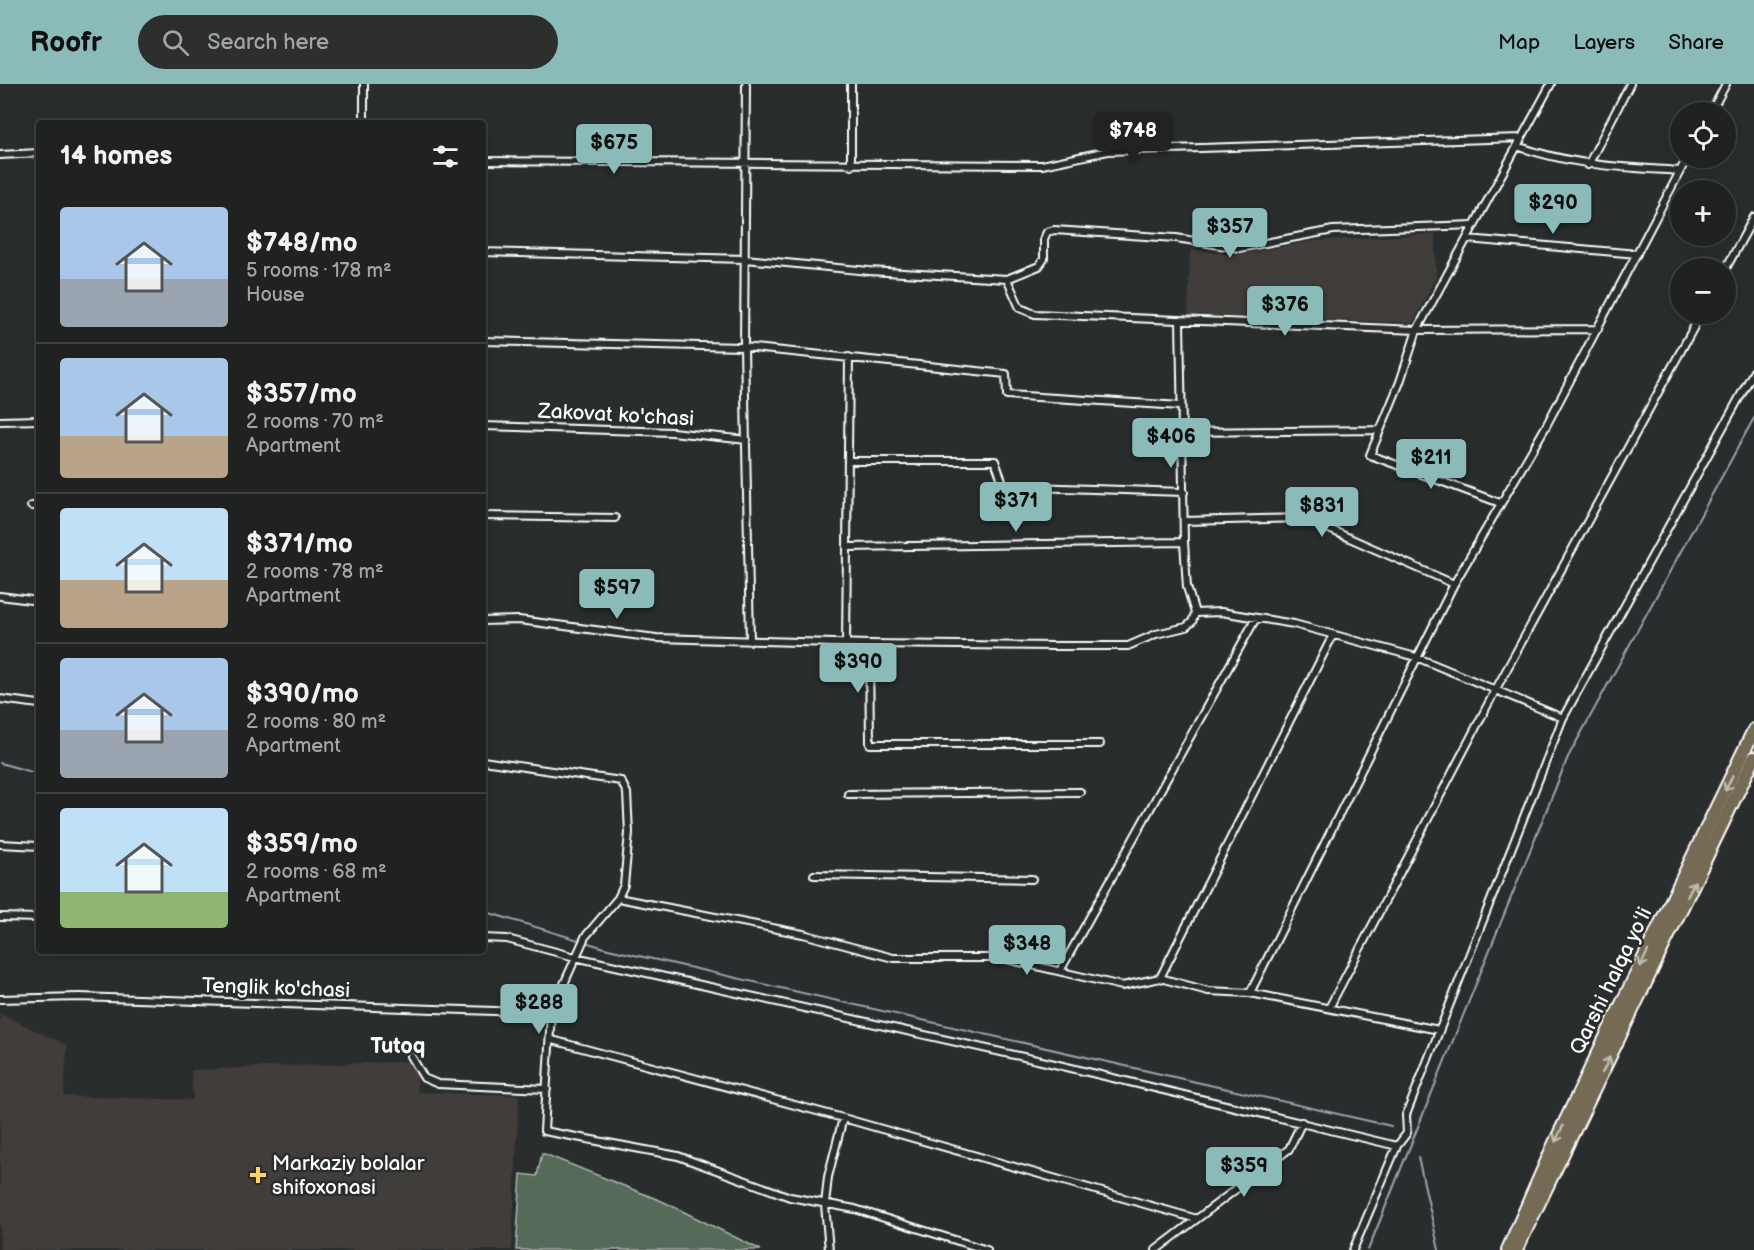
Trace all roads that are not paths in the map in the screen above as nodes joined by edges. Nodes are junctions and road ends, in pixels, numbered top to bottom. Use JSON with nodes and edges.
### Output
{"nodes":[{"id":1,"x":364,"y":84,"type":"edge"},
{"id":2,"x":746,"y":84,"type":"edge"},
{"id":3,"x":851,"y":84,"type":"edge"},
{"id":4,"x":1551,"y":84,"type":"edge"},
{"id":5,"x":1630,"y":84,"type":"edge"},
{"id":6,"x":1726,"y":84,"type":"edge"},
{"id":7,"x":1716,"y":102,"type":"edge"},
{"id":8,"x":364,"y":120,"type":"edge"},
{"id":9,"x":1521,"y":138,"type":"junction"},
{"id":10,"x":1517,"y":146,"type":"junction"},
{"id":11,"x":36,"y":153,"type":"edge"},
{"id":12,"x":0,"y":155,"type":"edge"},
{"id":13,"x":486,"y":161,"type":"edge"},
{"id":14,"x":746,"y":165,"type":"junction"},
{"id":15,"x":1588,"y":165,"type":"junction"},
{"id":16,"x":851,"y":166,"type":"junction"},
{"id":17,"x":1682,"y":168,"type":"edge"},
{"id":18,"x":1680,"y":171,"type":"junction"},
{"id":19,"x":1754,"y":217,"type":"edge"},
{"id":20,"x":1475,"y":225,"type":"junction"},
{"id":21,"x":1468,"y":239,"type":"junction"},
{"id":22,"x":486,"y":252,"type":"edge"},
{"id":23,"x":1637,"y":254,"type":"junction"},
{"id":24,"x":1732,"y":258,"type":"edge"},
{"id":25,"x":745,"y":259,"type":"junction"},
{"id":26,"x":1007,"y":279,"type":"junction"},
{"id":27,"x":1180,"y":320,"type":"junction"},
{"id":28,"x":1696,"y":324,"type":"edge"},
{"id":29,"x":1598,"y":329,"type":"junction"},
{"id":30,"x":1417,"y":330,"type":"junction"},
{"id":31,"x":486,"y":341,"type":"edge"},
{"id":32,"x":744,"y":347,"type":"junction"},
{"id":33,"x":849,"y":357,"type":"junction"},
{"id":34,"x":1754,"y":371,"type":"edge"},
{"id":35,"x":1181,"y":406,"type":"junction"},
{"id":36,"x":36,"y":420,"type":"edge"},
{"id":37,"x":0,"y":421,"type":"edge"},
{"id":38,"x":486,"y":426,"type":"edge"},
{"id":39,"x":1380,"y":430,"type":"junction"},
{"id":40,"x":1183,"y":432,"type":"junction"},
{"id":41,"x":747,"y":440,"type":"junction"},
{"id":42,"x":848,"y":460,"type":"junction"},
{"id":43,"x":1184,"y":492,"type":"junction"},
{"id":44,"x":1500,"y":503,"type":"junction"},
{"id":45,"x":31,"y":506,"type":"dead end"},
{"id":46,"x":36,"y":506,"type":"edge"},
{"id":47,"x":486,"y":516,"type":"edge"},
{"id":48,"x":615,"y":518,"type":"dead end"},
{"id":49,"x":1184,"y":521,"type":"junction"},
{"id":50,"x":1184,"y":542,"type":"junction"},
{"id":51,"x":847,"y":547,"type":"junction"},
{"id":52,"x":1454,"y":584,"type":"junction"},
{"id":53,"x":0,"y":596,"type":"edge"},
{"id":54,"x":36,"y":601,"type":"edge"},
{"id":55,"x":1195,"y":613,"type":"junction"},
{"id":56,"x":1256,"y":618,"type":"junction"},
{"id":57,"x":486,"y":621,"type":"edge"},
{"id":58,"x":1333,"y":635,"type":"junction"},
{"id":59,"x":750,"y":641,"type":"junction"},
{"id":60,"x":846,"y":644,"type":"junction"},
{"id":61,"x":869,"y":645,"type":"junction"},
{"id":62,"x":1416,"y":657,"type":"junction"},
{"id":63,"x":1496,"y":690,"type":"junction"},
{"id":64,"x":0,"y":699,"type":"edge"},
{"id":65,"x":36,"y":704,"type":"edge"},
{"id":66,"x":1563,"y":717,"type":"junction"},
{"id":67,"x":1754,"y":730,"type":"edge"},
{"id":68,"x":1100,"y":744,"type":"dead end"},
{"id":69,"x":1754,"y":758,"type":"edge"},
{"id":70,"x":486,"y":761,"type":"edge"},
{"id":71,"x":1080,"y":792,"type":"dead end"},
{"id":72,"x":848,"y":795,"type":"dead end"},
{"id":73,"x":0,"y":844,"type":"edge"},
{"id":74,"x":36,"y":846,"type":"edge"},
{"id":75,"x":814,"y":875,"type":"dead end"},
{"id":76,"x":1032,"y":879,"type":"dead end"},
{"id":77,"x":618,"y":898,"type":"junction"},
{"id":78,"x":0,"y":917,"type":"edge"},
{"id":79,"x":36,"y":918,"type":"edge"},
{"id":80,"x":486,"y":938,"type":"edge"},
{"id":81,"x":577,"y":954,"type":"junction"},
{"id":82,"x":1060,"y":971,"type":"junction"},
{"id":83,"x":1160,"y":978,"type":"junction"},
{"id":84,"x":1250,"y":993,"type":"junction"},
{"id":85,"x":0,"y":999,"type":"edge"},
{"id":86,"x":1329,"y":1008,"type":"junction"},
{"id":87,"x":551,"y":1013,"type":"junction"},
{"id":88,"x":1439,"y":1030,"type":"junction"},
{"id":89,"x":552,"y":1040,"type":"junction"},
{"id":90,"x":411,"y":1056,"type":"dead end"},
{"id":91,"x":548,"y":1089,"type":"junction"},
{"id":92,"x":843,"y":1118,"type":"junction"},
{"id":93,"x":1302,"y":1122,"type":"junction"},
{"id":94,"x":1397,"y":1146,"type":"junction"},
{"id":95,"x":825,"y":1205,"type":"junction"},
{"id":96,"x":1197,"y":1219,"type":"junction"},
{"id":97,"x":829,"y":1250,"type":"edge"},
{"id":98,"x":987,"y":1250,"type":"edge"},
{"id":99,"x":1156,"y":1250,"type":"edge"},
{"id":100,"x":1353,"y":1250,"type":"edge"},
{"id":101,"x":1508,"y":1250,"type":"edge"},
{"id":102,"x":1516,"y":1250,"type":"edge"}],
"edges":[{"from":1,"to":8,"type":"street"},
{"from":2,"to":14,"type":"street"},
{"from":3,"to":16,"type":"street"},
{"from":4,"to":9,"type":"street"},
{"from":5,"to":15,"type":"street"},
{"from":6,"to":7,"type":"street"},
{"from":9,"to":10,"type":"street"},
{"from":9,"to":16,"type":"street"},
{"from":10,"to":15,"type":"street"},
{"from":10,"to":20,"type":"street"},
{"from":11,"to":12,"type":"street"},
{"from":13,"to":14,"type":"street"},
{"from":14,"to":16,"type":"street"},
{"from":14,"to":25,"type":"street"},
{"from":15,"to":18,"type":"street"},
{"from":17,"to":18,"type":"street"},
{"from":18,"to":23,"type":"street"},
{"from":19,"to":24,"type":"street"},
{"from":20,"to":21,"type":"street"},
{"from":20,"to":26,"type":"street"},
{"from":21,"to":23,"type":"street"},
{"from":21,"to":30,"type":"street"},
{"from":22,"to":25,"type":"street"},
{"from":23,"to":29,"type":"street"},
{"from":25,"to":26,"type":"street"},
{"from":25,"to":32,"type":"street"},
{"from":26,"to":27,"type":"street"},
{"from":27,"to":30,"type":"street"},
{"from":27,"to":35,"type":"street"},
{"from":28,"to":63,"type":"street"},
{"from":29,"to":30,"type":"street"},
{"from":29,"to":44,"type":"street"},
{"from":30,"to":39,"type":"street"},
{"from":31,"to":32,"type":"street"},
{"from":32,"to":33,"type":"street"},
{"from":32,"to":41,"type":"street"},
{"from":33,"to":35,"type":"street"},
{"from":33,"to":42,"type":"street"},
{"from":34,"to":66,"type":"street"},
{"from":35,"to":40,"type":"street"},
{"from":36,"to":37,"type":"street"},
{"from":38,"to":41,"type":"street","name":"Zakovat ko'chasi"},
{"from":39,"to":40,"type":"street"},
{"from":39,"to":44,"type":"street"},
{"from":40,"to":43,"type":"street"},
{"from":41,"to":59,"type":"street"},
{"from":42,"to":43,"type":"street"},
{"from":42,"to":51,"type":"street"},
{"from":43,"to":49,"type":"street"},
{"from":44,"to":52,"type":"street"},
{"from":45,"to":46,"type":"street"},
{"from":47,"to":48,"type":"street"},
{"from":49,"to":50,"type":"street"},
{"from":49,"to":52,"type":"street"},
{"from":50,"to":51,"type":"street"},
{"from":50,"to":55,"type":"street"},
{"from":51,"to":60,"type":"street"},
{"from":52,"to":62,"type":"street"},
{"from":53,"to":54,"type":"street"},
{"from":55,"to":56,"type":"street"},
{"from":55,"to":61,"type":"street"},
{"from":56,"to":58,"type":"street"},
{"from":56,"to":82,"type":"street"},
{"from":57,"to":59,"type":"street"},
{"from":58,"to":62,"type":"street"},
{"from":58,"to":83,"type":"street"},
{"from":59,"to":60,"type":"street"},
{"from":60,"to":61,"type":"street"},
{"from":61,"to":68,"type":"street"},
{"from":62,"to":63,"type":"street"},
{"from":62,"to":84,"type":"street"},
{"from":63,"to":66,"type":"street"},
{"from":63,"to":86,"type":"street"},
{"from":64,"to":65,"type":"street"},
{"from":66,"to":88,"type":"street"},
{"from":67,"to":101,"type":"highway","name":"Qarshi halqa yoʻli","one_way":true},
{"from":102,"to":69,"type":"highway","name":"Qarshi halqa yoʻli","one_way":true},
{"from":70,"to":77,"type":"street"},
{"from":71,"to":72,"type":"street"},
{"from":73,"to":74,"type":"street"},
{"from":75,"to":76,"type":"street"},
{"from":77,"to":81,"type":"street"},
{"from":77,"to":82,"type":"street"},
{"from":78,"to":79,"type":"street"},
{"from":80,"to":81,"type":"street"},
{"from":81,"to":87,"type":"street"},
{"from":81,"to":93,"type":"street"},
{"from":82,"to":83,"type":"street"},
{"from":83,"to":84,"type":"street"},
{"from":84,"to":86,"type":"street"},
{"from":85,"to":87,"type":"street","name":"Tenglik ko'chasi"},
{"from":86,"to":88,"type":"street"},
{"from":87,"to":89,"type":"street"},
{"from":88,"to":94,"type":"street"},
{"from":89,"to":91,"type":"street"},
{"from":89,"to":92,"type":"street"},
{"from":90,"to":91,"type":"street"},
{"from":91,"to":95,"type":"street"},
{"from":92,"to":95,"type":"street"},
{"from":92,"to":96,"type":"street"},
{"from":93,"to":94,"type":"street"},
{"from":93,"to":96,"type":"street"},
{"from":94,"to":100,"type":"street"},
{"from":95,"to":97,"type":"street"},
{"from":95,"to":98,"type":"street"},
{"from":96,"to":99,"type":"street"}]}
